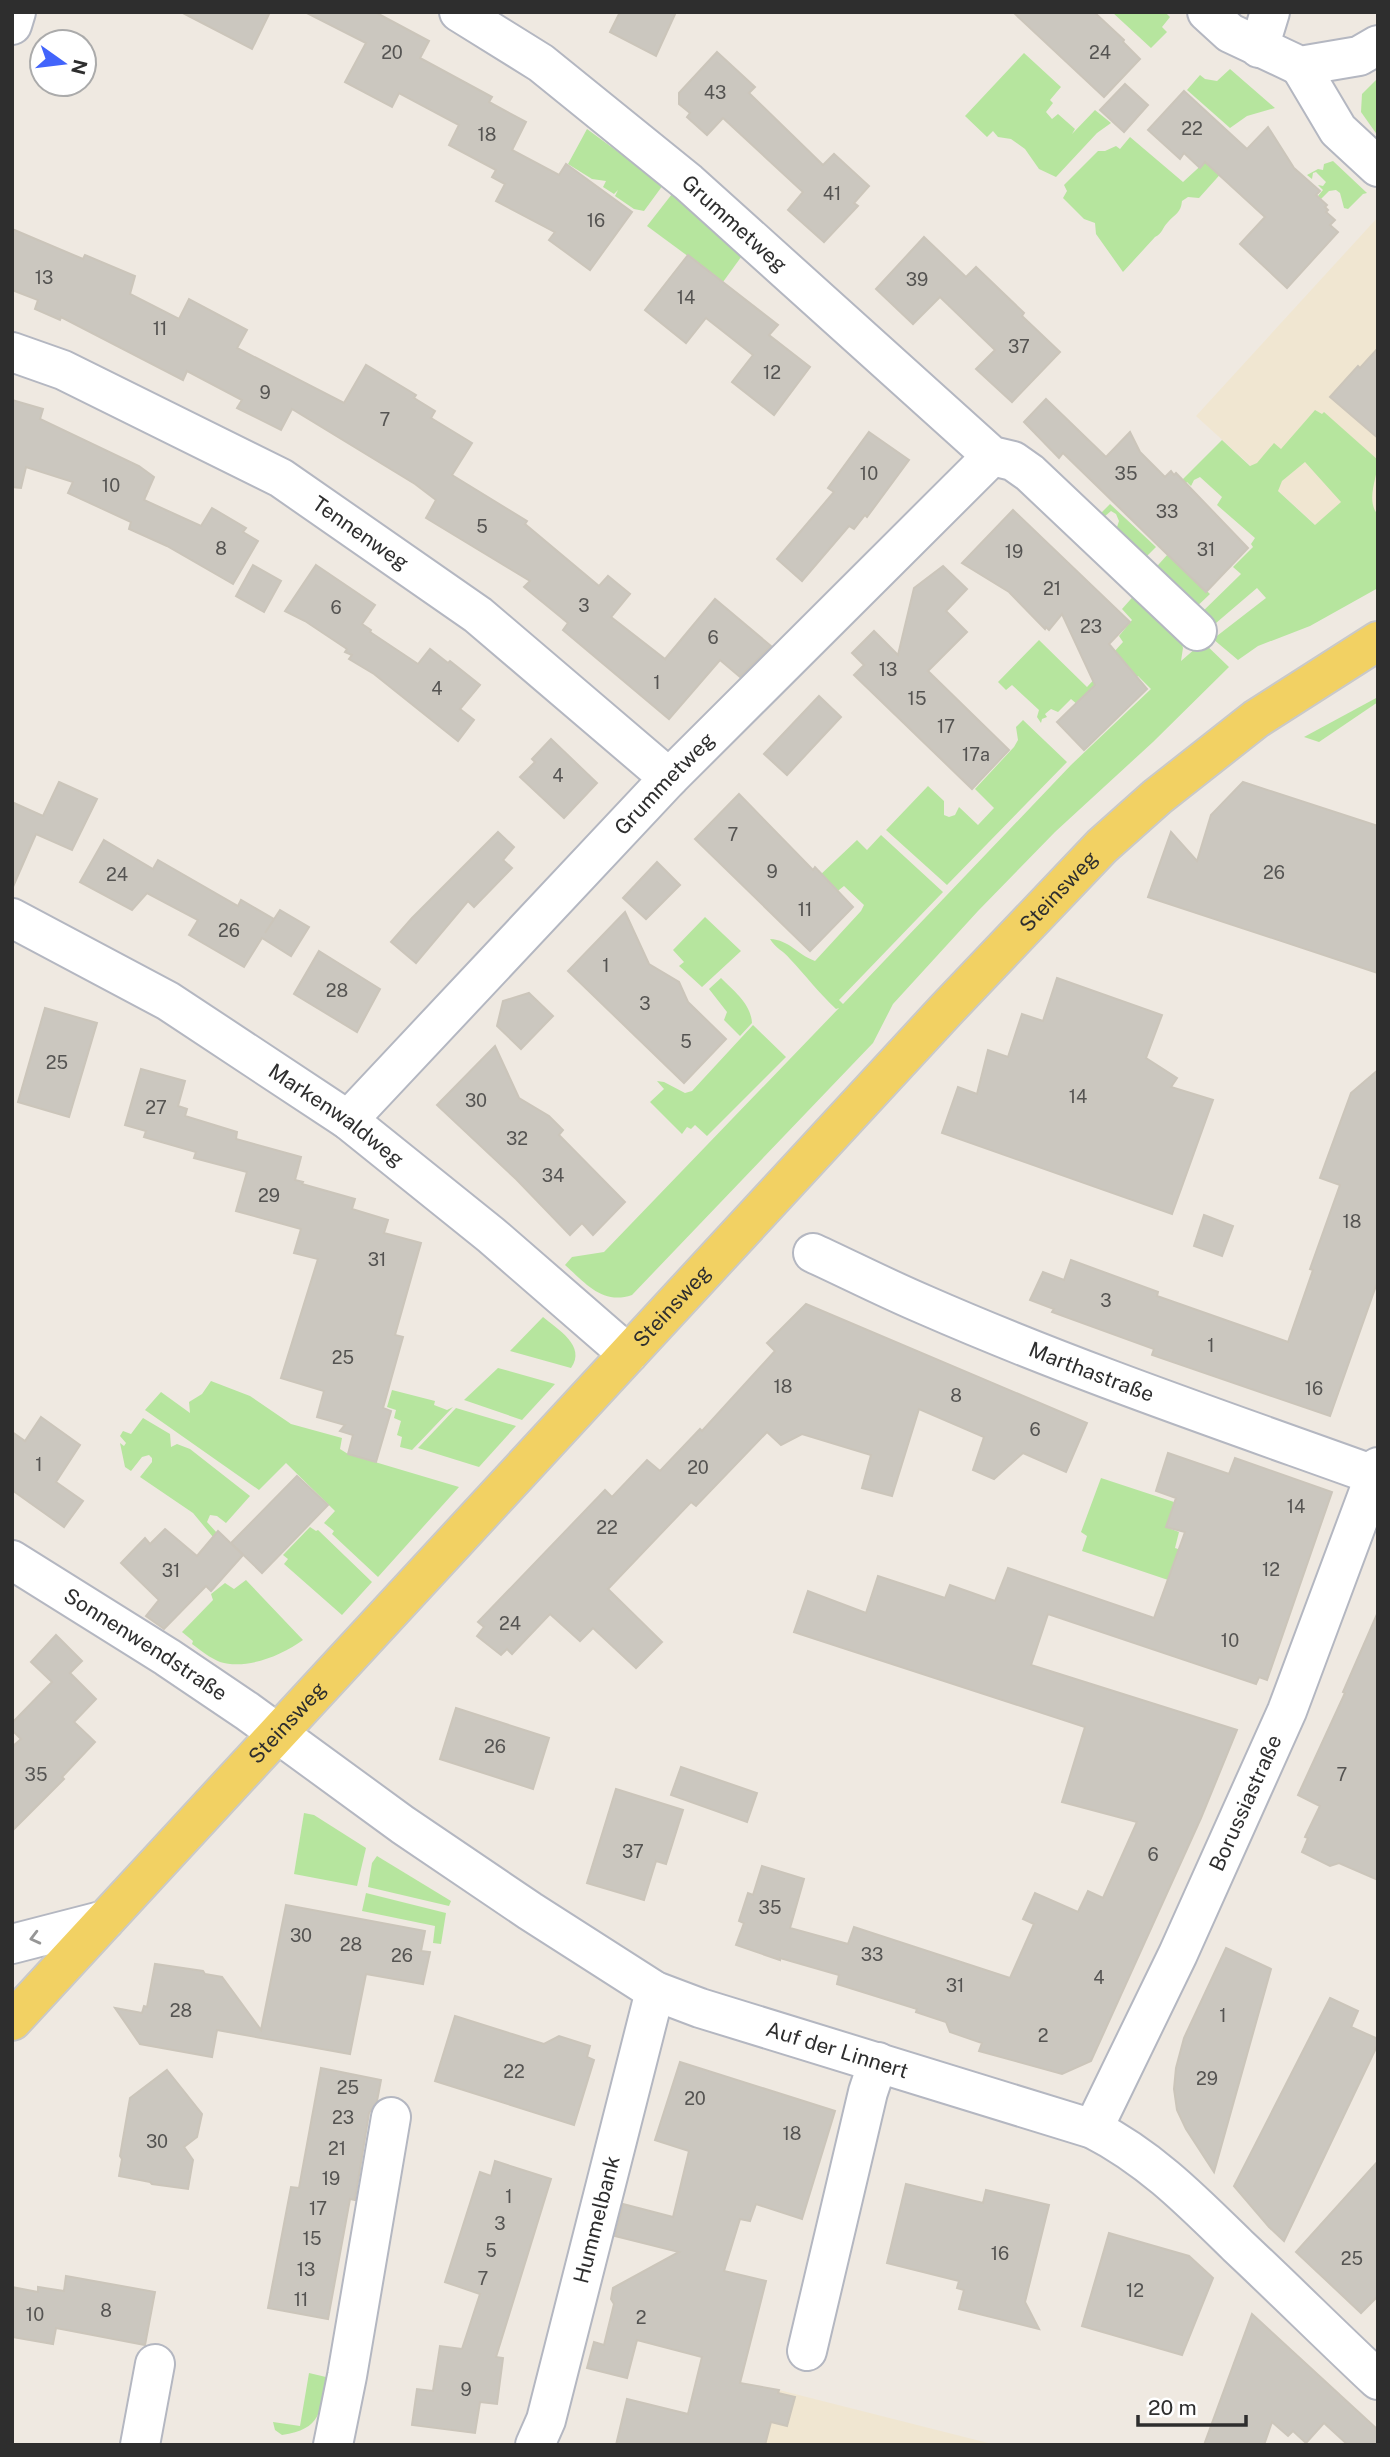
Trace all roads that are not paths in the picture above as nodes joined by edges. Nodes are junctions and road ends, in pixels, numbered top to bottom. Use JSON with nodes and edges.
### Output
{"nodes":[{"id":1,"x":16,"y":12,"type":"edge"},
{"id":2,"x":459,"y":12,"type":"edge"},
{"id":3,"x":1207,"y":12,"type":"edge"},
{"id":4,"x":1270,"y":12,"type":"edge"},
{"id":5,"x":12,"y":25,"type":"edge"},
{"id":6,"x":1378,"y":46,"type":"edge"},
{"id":7,"x":1259,"y":48,"type":"junction"},
{"id":8,"x":1300,"y":65,"type":"junction"},
{"id":9,"x":1378,"y":167,"type":"edge"},
{"id":10,"x":12,"y":352,"type":"edge"},
{"id":11,"x":992,"y":456,"type":"junction"},
{"id":12,"x":1197,"y":631,"type":"dead end"},
{"id":13,"x":1378,"y":641,"type":"edge"},
{"id":14,"x":669,"y":778,"type":"junction"},
{"id":15,"x":12,"y":918,"type":"edge"},
{"id":16,"x":348,"y":1120,"type":"junction"},
{"id":17,"x":813,"y":1253,"type":"dead end"},
{"id":18,"x":628,"y":1354,"type":"junction"},
{"id":19,"x":1376,"y":1471,"type":"edge"},
{"id":20,"x":12,"y":1560,"type":"edge"},
{"id":21,"x":277,"y":1733,"type":"junction"},
{"id":22,"x":105,"y":1920,"type":"junction"},
{"id":23,"x":12,"y":1944,"type":"edge"},
{"id":24,"x":655,"y":1991,"type":"junction"},
{"id":25,"x":12,"y":2021,"type":"edge"},
{"id":26,"x":878,"y":2062,"type":"junction"},
{"id":27,"x":391,"y":2117,"type":"dead end"},
{"id":28,"x":1093,"y":2129,"type":"junction"},
{"id":29,"x":807,"y":2351,"type":"dead end"},
{"id":30,"x":156,"y":2364,"type":"dead end"},
{"id":31,"x":1378,"y":2380,"type":"edge"},
{"id":32,"x":140,"y":2445,"type":"edge"},
{"id":33,"x":333,"y":2445,"type":"edge"},
{"id":34,"x":535,"y":2445,"type":"edge"}],
"edges":[{"from":1,"to":5,"type":"street"},
{"from":2,"to":11,"type":"street","name":"Grummetweg"},
{"from":3,"to":7,"type":"street"},
{"from":4,"to":7,"type":"street"},
{"from":6,"to":8,"type":"street"},
{"from":7,"to":8,"type":"street"},
{"from":8,"to":9,"type":"street"},
{"from":10,"to":14,"type":"street","name":"Tennenweg"},
{"from":11,"to":12,"type":"street","name":"Grummetweg"},
{"from":11,"to":14,"type":"street","name":"Grummetweg"},
{"from":13,"to":18,"type":"main road","name":"Steinsweg"},
{"from":14,"to":16,"type":"street","name":"Grummetweg"},
{"from":15,"to":16,"type":"street","name":"Markenwaldweg"},
{"from":16,"to":18,"type":"street","name":"Markenwaldweg"},
{"from":17,"to":19,"type":"street","name":"Marthastraße"},
{"from":18,"to":21,"type":"main road","name":"Steinsweg"},
{"from":19,"to":28,"type":"street","name":"Borussiastraße"},
{"from":20,"to":21,"type":"street","name":"Sonnenwendstraße"},
{"from":21,"to":22,"type":"main road","name":"Steinsweg"},
{"from":21,"to":24,"type":"street","name":"Auf der Linnert"},
{"from":22,"to":23,"type":"street","one_way":true},
{"from":22,"to":25,"type":"main road","name":"Steinsweg"},
{"from":24,"to":26,"type":"street","name":"Auf der Linnert"},
{"from":24,"to":34,"type":"street","name":"Hummelbank"},
{"from":26,"to":28,"type":"street","name":"Auf der Linnert"},
{"from":26,"to":29,"type":"street"},
{"from":27,"to":33,"type":"street"},
{"from":28,"to":31,"type":"street","name":"Auf der Linnert"},
{"from":30,"to":32,"type":"street"}]}
